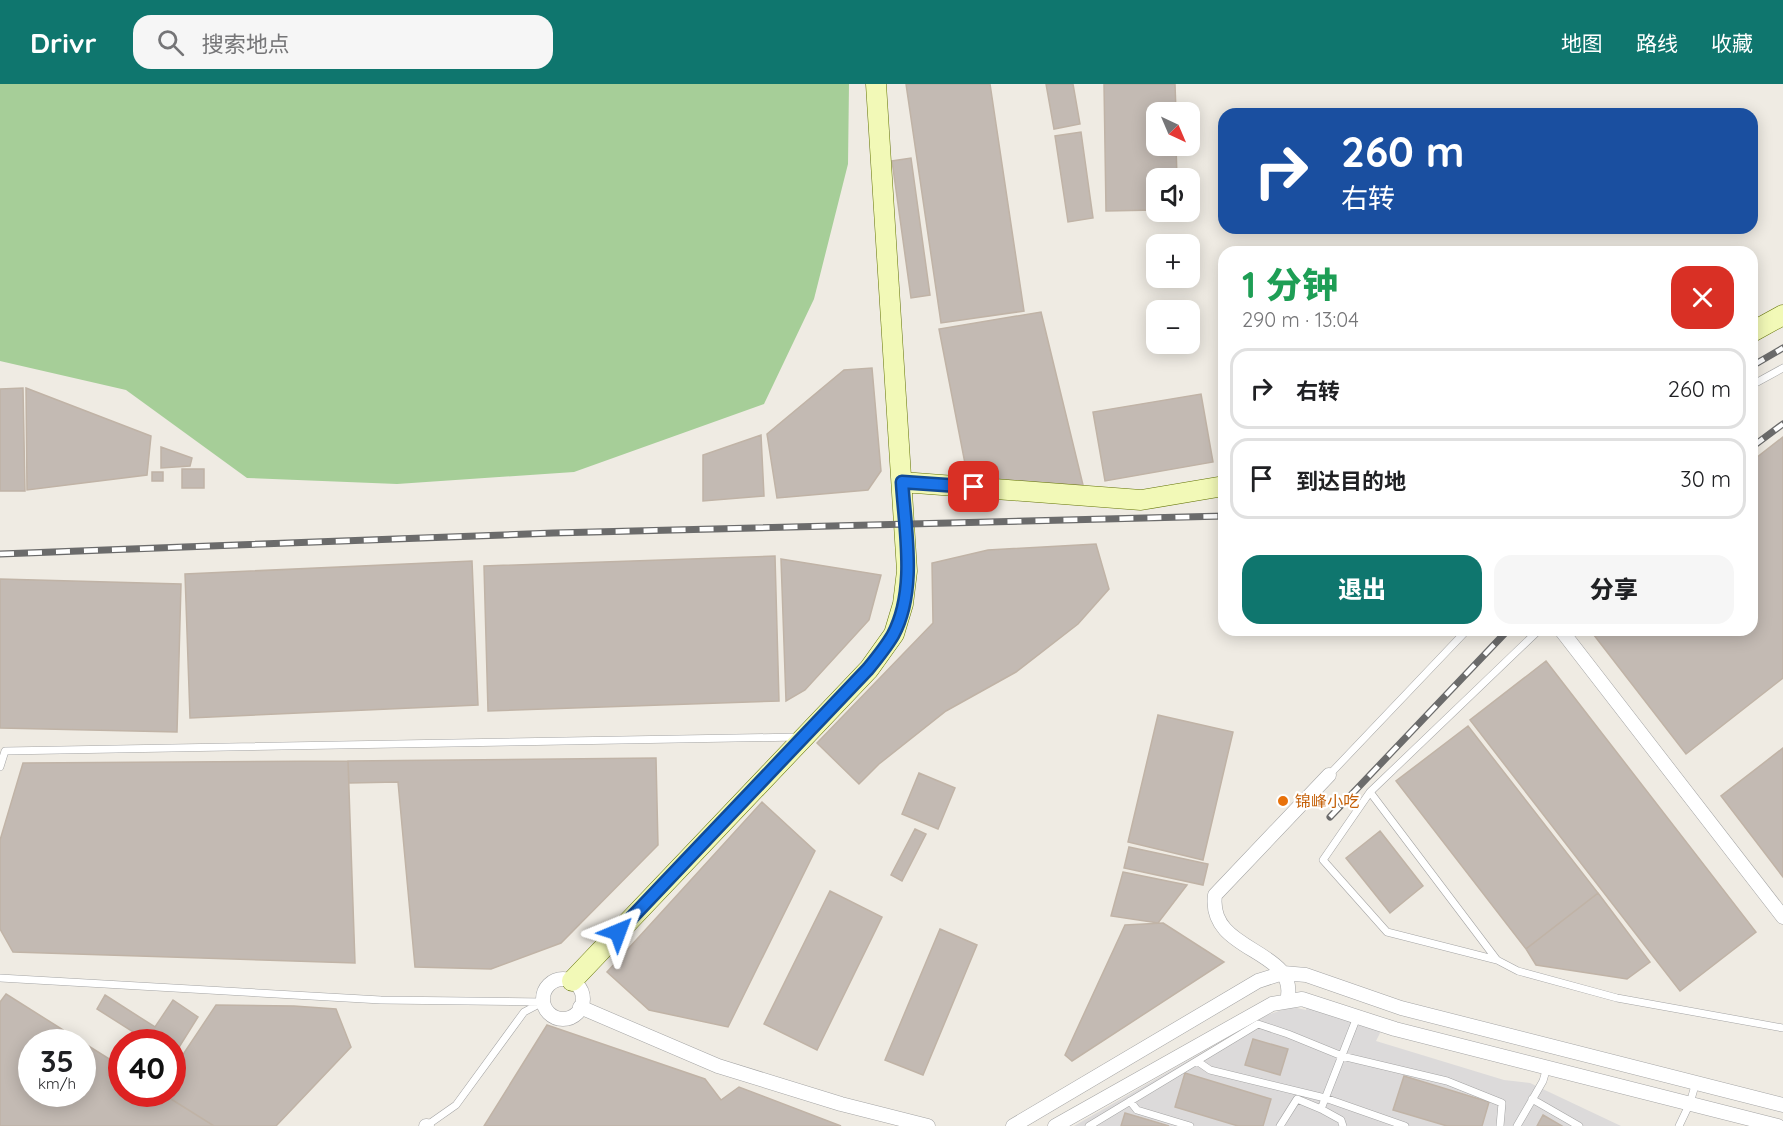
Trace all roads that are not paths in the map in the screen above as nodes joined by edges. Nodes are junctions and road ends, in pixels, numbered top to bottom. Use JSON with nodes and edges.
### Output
{"nodes":[{"id":1,"x":876,"y":84,"type":"edge"},
{"id":2,"x":1783,"y":315,"type":"edge"},
{"id":3,"x":1758,"y":330,"type":"edge"},
{"id":4,"x":1783,"y":368,"type":"edge"},
{"id":5,"x":1758,"y":382,"type":"edge"},
{"id":6,"x":902,"y":482,"type":"junction"},
{"id":7,"x":1218,"y":487,"type":"edge"},
{"id":8,"x":1461,"y":636,"type":"edge"},
{"id":9,"x":1533,"y":636,"type":"edge"},
{"id":10,"x":1566,"y":636,"type":"edge"},
{"id":11,"x":804,"y":737,"type":"junction"},
{"id":12,"x":3,"y":751,"type":"edge"},
{"id":13,"x":0,"y":767,"type":"edge"},
{"id":14,"x":1329,"y":775,"type":"joint"},
{"id":15,"x":1370,"y":792,"type":"junction"},
{"id":16,"x":1783,"y":917,"type":"edge"},
{"id":17,"x":1497,"y":960,"type":"junction"},
{"id":18,"x":1273,"y":963,"type":"junction"},
{"id":19,"x":1283,"y":974,"type":"junction"},
{"id":20,"x":1306,"y":975,"type":"junction"},
{"id":21,"x":0,"y":978,"type":"edge"},
{"id":22,"x":572,"y":981,"type":"junction"},
{"id":23,"x":1287,"y":1001,"type":"junction"},
{"id":24,"x":543,"y":1002,"type":"junction"},
{"id":25,"x":580,"y":1007,"type":"junction"},
{"id":26,"x":1358,"y":1017,"type":"junction"},
{"id":27,"x":1783,"y":1028,"type":"edge"},
{"id":28,"x":1342,"y":1056,"type":"junction"},
{"id":29,"x":1197,"y":1061,"type":"junction"},
{"id":30,"x":1547,"y":1067,"type":"junction"},
{"id":31,"x":1696,"y":1082,"type":"junction"},
{"id":32,"x":1326,"y":1098,"type":"junction"},
{"id":33,"x":1532,"y":1099,"type":"junction"},
{"id":34,"x":1130,"y":1101,"type":"junction"},
{"id":35,"x":1690,"y":1103,"type":"junction"},
{"id":36,"x":1783,"y":1105,"type":"edge"},
{"id":37,"x":1321,"y":1109,"type":"junction"},
{"id":38,"x":426,"y":1126,"type":"edge"},
{"id":39,"x":928,"y":1126,"type":"edge"},
{"id":40,"x":1013,"y":1126,"type":"edge"},
{"id":41,"x":1055,"y":1126,"type":"edge"},
{"id":42,"x":1089,"y":1126,"type":"edge"},
{"id":43,"x":1190,"y":1126,"type":"edge"},
{"id":44,"x":1280,"y":1126,"type":"edge"},
{"id":45,"x":1343,"y":1126,"type":"edge"},
{"id":46,"x":1405,"y":1126,"type":"edge"},
{"id":47,"x":1500,"y":1126,"type":"edge"},
{"id":48,"x":1517,"y":1126,"type":"edge"},
{"id":49,"x":1579,"y":1126,"type":"edge"},
{"id":50,"x":1678,"y":1126,"type":"edge"},
{"id":51,"x":1778,"y":1126,"type":"edge"}],
"edges":[{"from":1,"to":6,"type":"street"},
{"from":2,"to":3,"type":"street"},
{"from":4,"to":5,"type":"lane"},
{"from":6,"to":7,"type":"street"},
{"from":6,"to":11,"type":"street"},
{"from":8,"to":14,"type":"lane"},
{"from":9,"to":15,"type":"lane"},
{"from":10,"to":16,"type":"street"},
{"from":11,"to":12,"type":"lane"},
{"from":11,"to":22,"type":"street"},
{"from":12,"to":13,"type":"lane"},
{"from":14,"to":18,"type":"street"},
{"from":15,"to":17,"type":"lane"},
{"from":15,"to":17,"type":"lane"},
{"from":17,"to":27,"type":"lane"},
{"from":18,"to":19,"type":"street"},
{"from":18,"to":20,"type":"street"},
{"from":19,"to":20,"type":"street"},
{"from":19,"to":23,"type":"street"},
{"from":19,"to":40,"type":"street"},
{"from":20,"to":31,"type":"street"},
{"from":21,"to":24,"type":"lane"},
{"from":22,"to":24,"type":"street"},
{"from":22,"to":25,"type":"street"},
{"from":23,"to":26,"type":"street"},
{"from":23,"to":41,"type":"street"},
{"from":24,"to":25,"type":"street"},
{"from":24,"to":38,"type":"lane"},
{"from":25,"to":39,"type":"street"},
{"from":26,"to":28,"type":"lane"},
{"from":26,"to":30,"type":"street"},
{"from":28,"to":29,"type":"lane"},
{"from":28,"to":32,"type":"lane"},
{"from":28,"to":47,"type":"lane"},
{"from":29,"to":32,"type":"lane"},
{"from":29,"to":34,"type":"lane"},
{"from":30,"to":33,"type":"lane"},
{"from":30,"to":35,"type":"street"},
{"from":31,"to":35,"type":"lane"},
{"from":31,"to":36,"type":"street"},
{"from":32,"to":37,"type":"lane"},
{"from":32,"to":46,"type":"lane"},
{"from":33,"to":48,"type":"lane"},
{"from":33,"to":49,"type":"lane"},
{"from":34,"to":42,"type":"lane"},
{"from":34,"to":43,"type":"lane"},
{"from":35,"to":50,"type":"lane"},
{"from":35,"to":51,"type":"street"},
{"from":37,"to":44,"type":"lane"},
{"from":37,"to":45,"type":"lane"}]}
